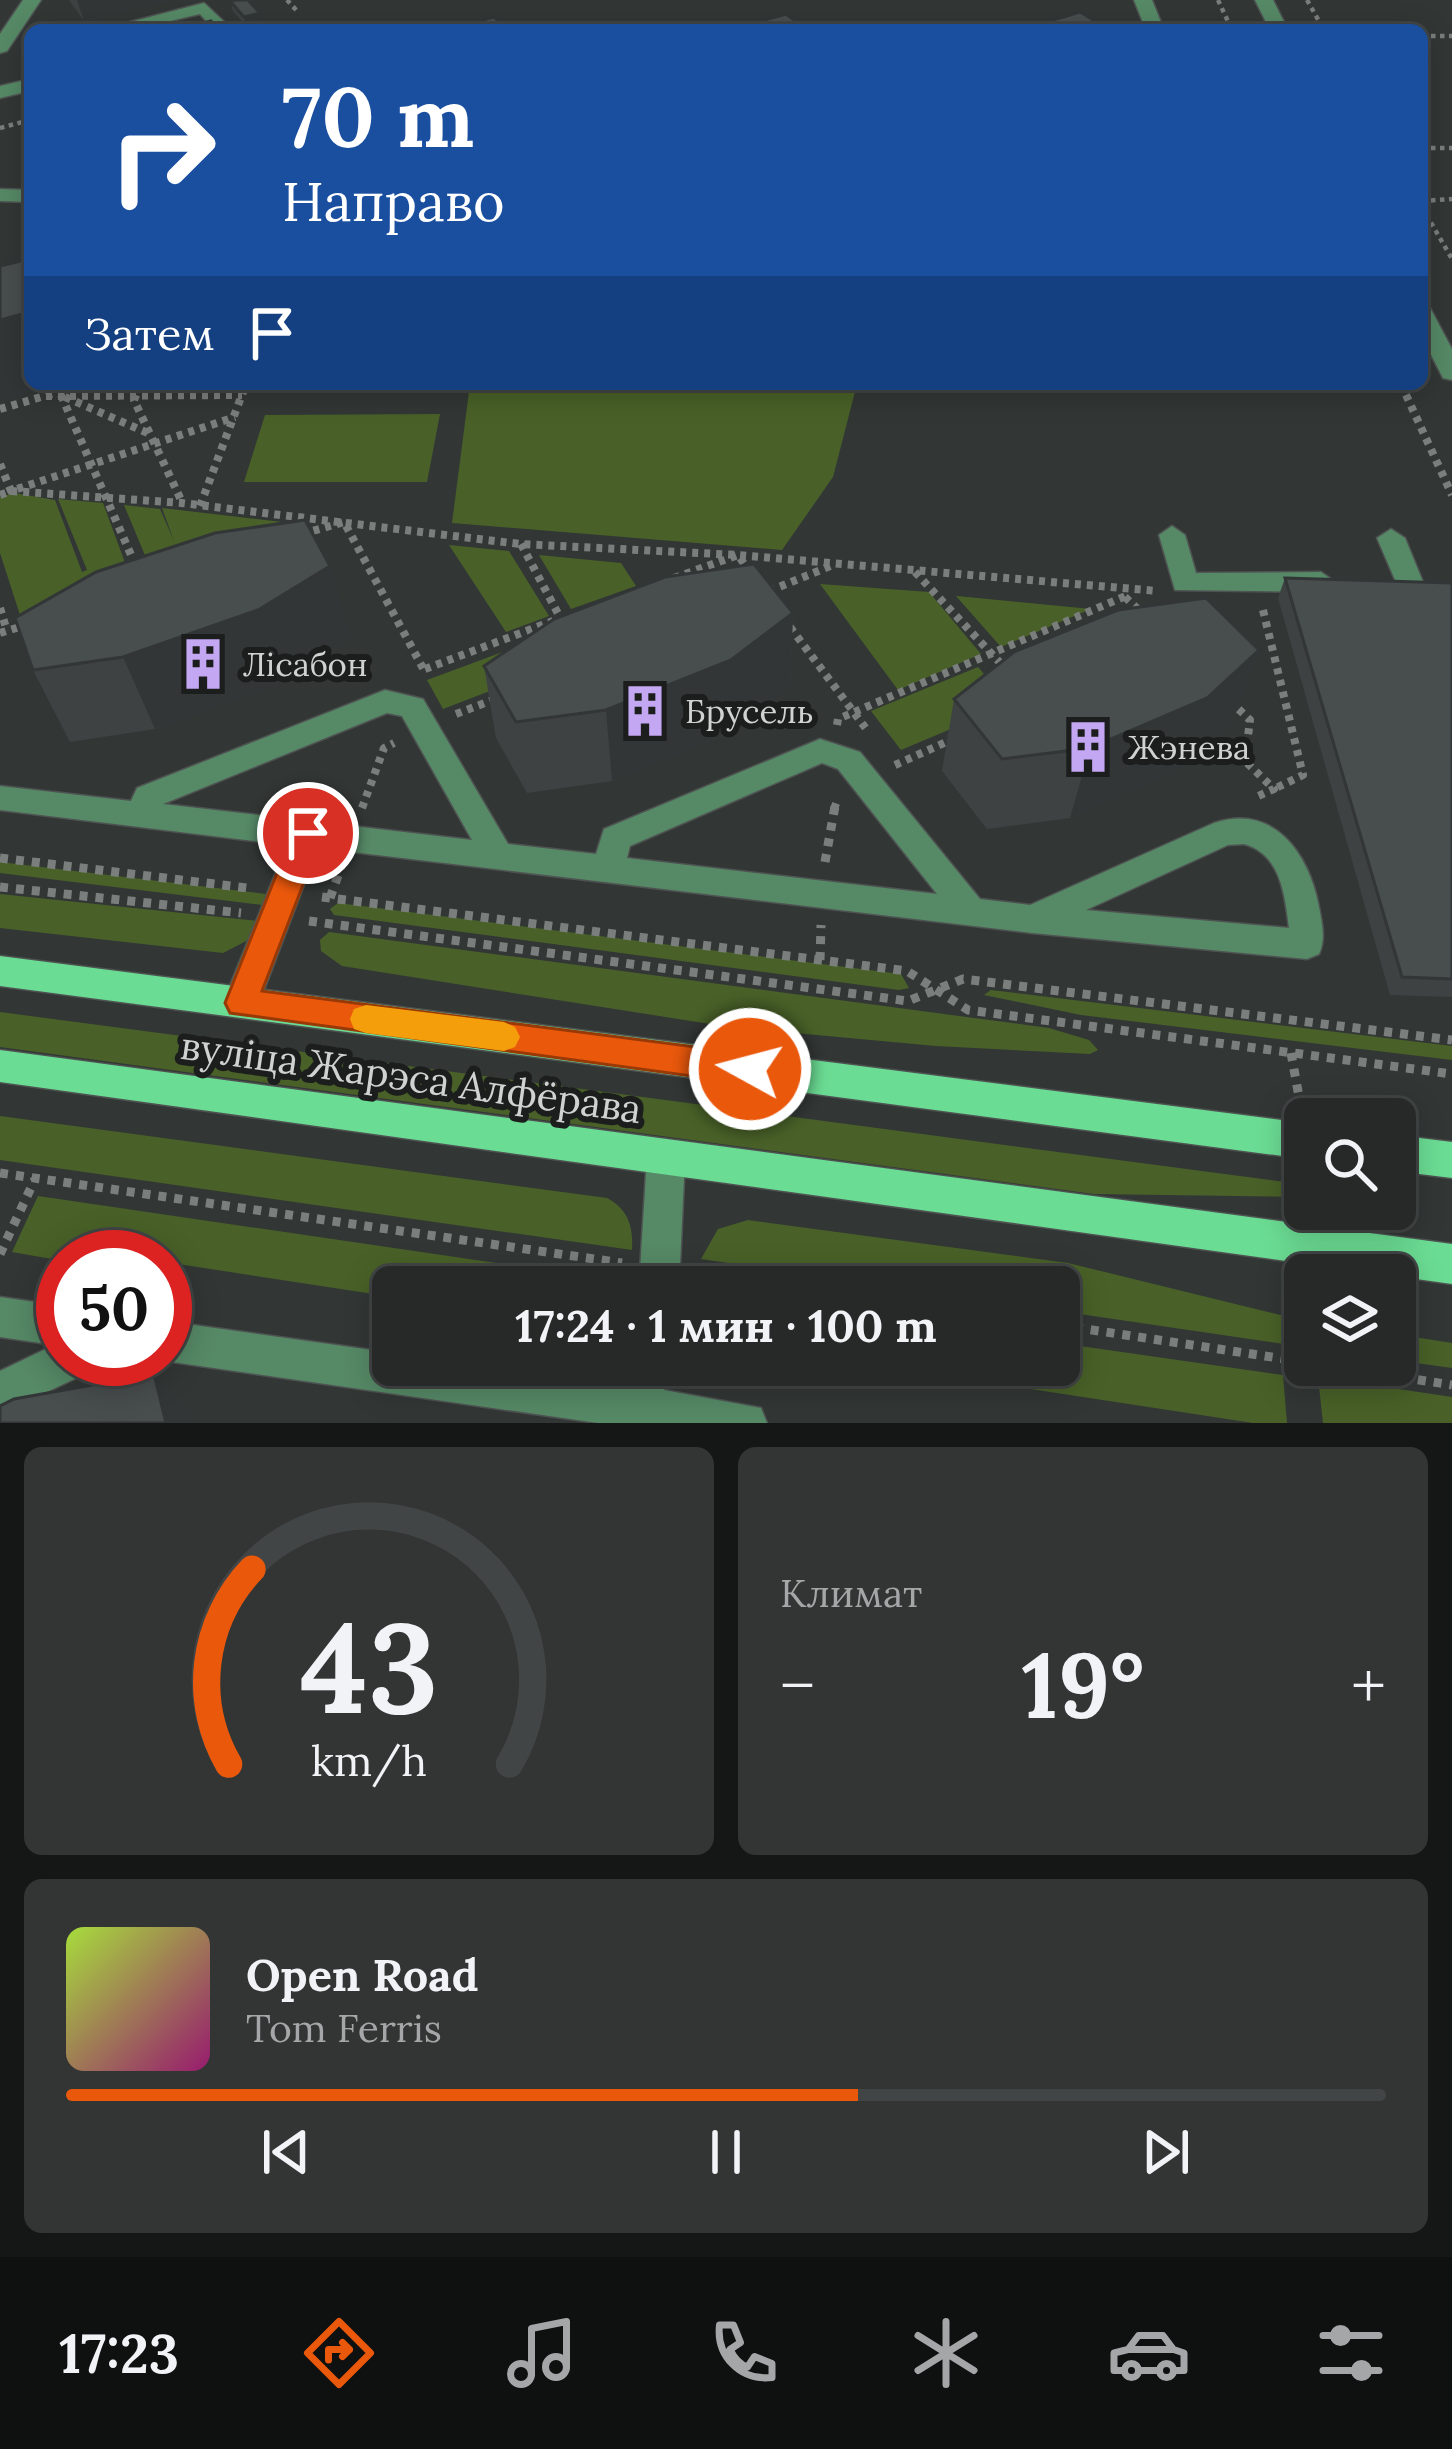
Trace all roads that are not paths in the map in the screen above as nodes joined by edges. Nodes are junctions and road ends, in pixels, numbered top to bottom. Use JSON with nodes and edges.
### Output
{"nodes":[{"id":1,"x":32,"y":0,"type":"edge"},
{"id":2,"x":134,"y":24,"type":"edge"},
{"id":3,"x":218,"y":24,"type":"edge"},
{"id":4,"x":0,"y":51,"type":"edge"},
{"id":5,"x":1428,"y":325,"type":"edge"},
{"id":6,"x":1452,"y":373,"type":"edge"},
{"id":7,"x":1172,"y":535,"type":"dead end"},
{"id":8,"x":1391,"y":538,"type":"dead end"},
{"id":9,"x":1342,"y":582,"type":"edge"},
{"id":10,"x":1411,"y":582,"type":"edge"},
{"id":11,"x":0,"y":798,"type":"edge"},
{"id":12,"x":140,"y":814,"type":"junction"},
{"id":13,"x":308,"y":833,"type":"junction"},
{"id":14,"x":498,"y":856,"type":"junction"},
{"id":15,"x":609,"y":869,"type":"junction"},
{"id":16,"x":971,"y":912,"type":"junction"},
{"id":17,"x":1032,"y":919,"type":"junction"},
{"id":18,"x":0,"y":971,"type":"edge"},
{"id":19,"x":241,"y":1003,"type":"junction"},
{"id":20,"x":0,"y":1066,"type":"edge"},
{"id":21,"x":1284,"y":1125,"type":"edge"},
{"id":22,"x":1416,"y":1156,"type":"edge"},
{"id":23,"x":666,"y":1157,"type":"junction"},
{"id":24,"x":1452,"y":1160,"type":"edge"},
{"id":25,"x":1452,"y":1264,"type":"edge"},
{"id":26,"x":661,"y":1266,"type":"edge"},
{"id":27,"x":0,"y":1317,"type":"edge"},
{"id":28,"x":36,"y":1322,"type":"edge"},
{"id":29,"x":192,"y":1345,"type":"edge"},
{"id":30,"x":36,"y":1376,"type":"edge"},
{"id":31,"x":644,"y":1386,"type":"edge"},
{"id":32,"x":0,"y":1393,"type":"edge"},
{"id":33,"x":641,"y":1407,"type":"junction"},
{"id":34,"x":746,"y":1423,"type":"edge"}],
"edges":[{"from":1,"to":4,"type":"street"},
{"from":2,"to":3,"type":"street"},
{"from":5,"to":6,"type":"street"},
{"from":7,"to":9,"type":"street"},
{"from":8,"to":10,"type":"street"},
{"from":11,"to":12,"type":"street"},
{"from":12,"to":13,"type":"street"},
{"from":12,"to":14,"type":"street"},
{"from":13,"to":14,"type":"street"},
{"from":13,"to":19,"type":"street"},
{"from":14,"to":15,"type":"street"},
{"from":15,"to":16,"type":"street"},
{"from":15,"to":16,"type":"street"},
{"from":16,"to":17,"type":"street"},
{"from":17,"to":17,"type":"street"},
{"from":18,"to":19,"type":"main road","name":"вуліца Жарэса Алфёрава"},
{"from":19,"to":21,"type":"main road","name":"вуліца Жарэса Алфёрава"},
{"from":20,"to":23,"type":"main road","name":"вуліца Жарэса Алфёрава"},
{"from":22,"to":24,"type":"main road"},
{"from":23,"to":25,"type":"main road","name":"вуліца Жарэса Алфёрава"},
{"from":23,"to":26,"type":"street"},
{"from":27,"to":28,"type":"street"},
{"from":29,"to":33,"type":"street"},
{"from":30,"to":32,"type":"street"},
{"from":31,"to":33,"type":"street"},
{"from":33,"to":34,"type":"street"}]}
